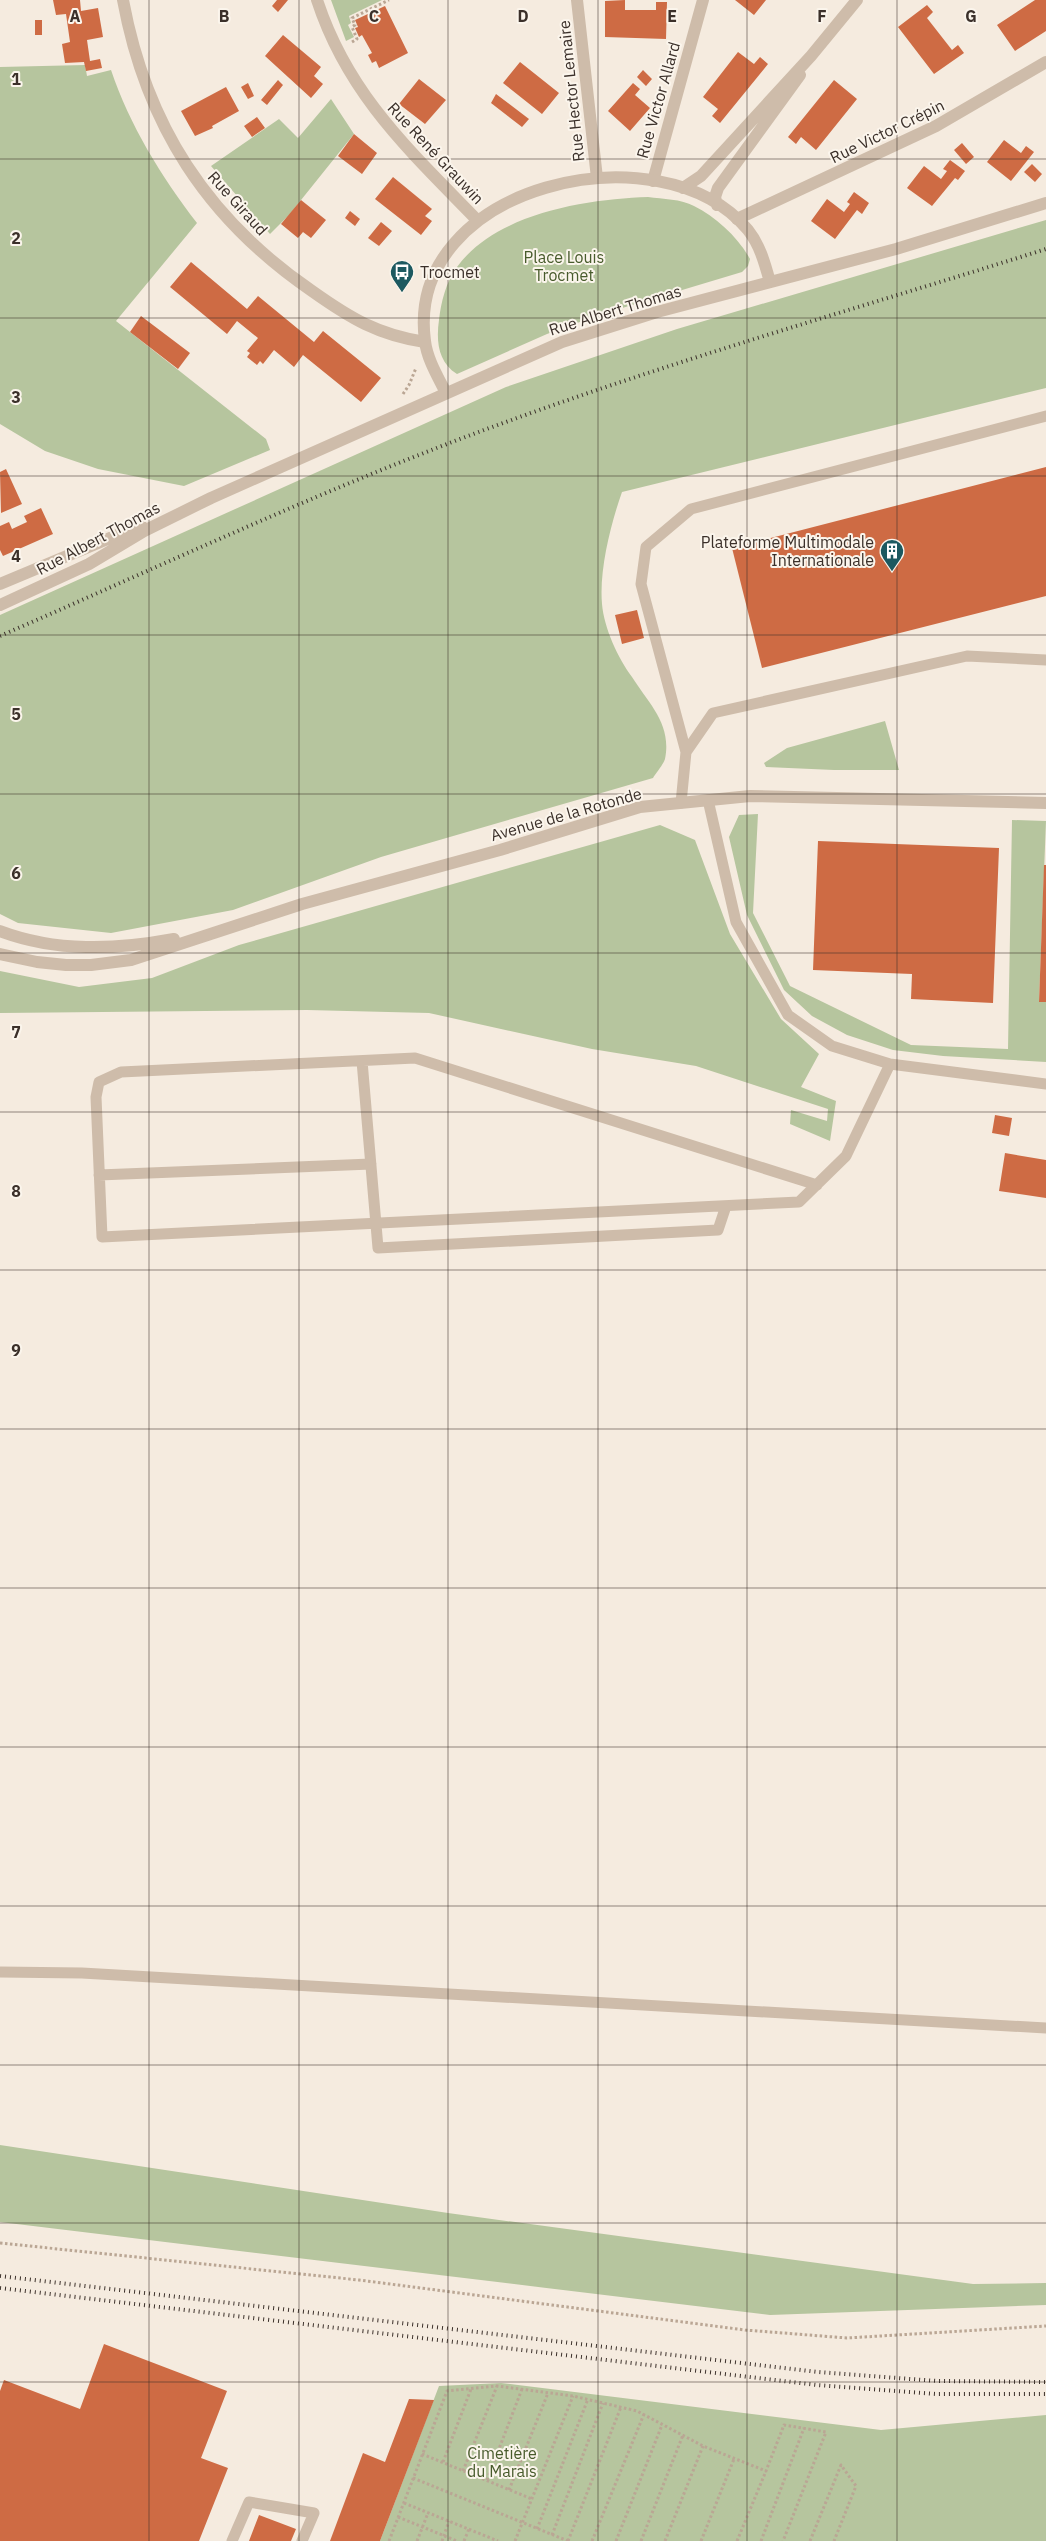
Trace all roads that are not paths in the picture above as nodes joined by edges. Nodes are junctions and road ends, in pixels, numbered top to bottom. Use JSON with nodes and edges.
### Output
{"nodes":[{"id":1,"x":123,"y":0,"type":"edge"},
{"id":2,"x":317,"y":0,"type":"edge"},
{"id":3,"x":577,"y":0,"type":"edge"},
{"id":4,"x":703,"y":0,"type":"edge"},
{"id":5,"x":856,"y":0,"type":"edge"},
{"id":6,"x":812,"y":56,"type":"junction"},
{"id":7,"x":1046,"y":62,"type":"edge"},
{"id":8,"x":596,"y":178,"type":"junction"},
{"id":9,"x":653,"y":181,"type":"junction"},
{"id":10,"x":683,"y":188,"type":"junction"},
{"id":11,"x":1046,"y":203,"type":"edge"},
{"id":12,"x":717,"y":205,"type":"junction"},
{"id":13,"x":737,"y":219,"type":"junction"},
{"id":14,"x":477,"y":220,"type":"junction"},
{"id":15,"x":770,"y":282,"type":"junction"},
{"id":16,"x":425,"y":342,"type":"junction"},
{"id":17,"x":446,"y":393,"type":"junction"},
{"id":18,"x":1046,"y":416,"type":"edge"},
{"id":19,"x":211,"y":498,"type":"junction"},
{"id":20,"x":0,"y":584,"type":"edge"},
{"id":21,"x":0,"y":605,"type":"edge"},
{"id":22,"x":1046,"y":660,"type":"edge"},
{"id":23,"x":686,"y":752,"type":"junction"},
{"id":24,"x":708,"y":800,"type":"junction"},
{"id":25,"x":681,"y":803,"type":"junction"},
{"id":26,"x":1046,"y":803,"type":"edge"},
{"id":27,"x":225,"y":928,"type":"junction"},
{"id":28,"x":0,"y":930,"type":"edge"},
{"id":29,"x":0,"y":954,"type":"edge"},
{"id":30,"x":362,"y":1061,"type":"junction"},
{"id":31,"x":890,"y":1064,"type":"junction"},
{"id":32,"x":1046,"y":1084,"type":"edge"},
{"id":33,"x":371,"y":1164,"type":"junction"},
{"id":34,"x":99,"y":1175,"type":"junction"},
{"id":35,"x":817,"y":1185,"type":"junction"},
{"id":36,"x":726,"y":1206,"type":"junction"},
{"id":37,"x":376,"y":1224,"type":"junction"},
{"id":38,"x":0,"y":1972,"type":"edge"},
{"id":39,"x":1046,"y":2028,"type":"edge"},
{"id":40,"x":232,"y":2541,"type":"edge"},
{"id":41,"x":302,"y":2541,"type":"edge"}],
"edges":[{"from":1,"to":16,"type":"street","name":"Rue Giraud"},
{"from":2,"to":14,"type":"street","name":"Rue René Grauwin"},
{"from":3,"to":8,"type":"street","name":"Rue Hector Lemaire"},
{"from":4,"to":9,"type":"street","name":"Rue Victor Allard"},
{"from":5,"to":6,"type":"street"},
{"from":6,"to":10,"type":"street"},
{"from":6,"to":12,"type":"street"},
{"from":7,"to":13,"type":"street","name":"Rue Victor Crépin"},
{"from":8,"to":9,"type":"street"},
{"from":8,"to":14,"type":"street"},
{"from":9,"to":10,"type":"street"},
{"from":10,"to":12,"type":"street"},
{"from":11,"to":15,"type":"street","name":"Rue Albert Thomas"},
{"from":12,"to":13,"type":"street"},
{"from":13,"to":15,"type":"street"},
{"from":14,"to":16,"type":"street"},
{"from":15,"to":17,"type":"street","name":"Rue Albert Thomas"},
{"from":16,"to":17,"type":"street"},
{"from":17,"to":19,"type":"street","name":"Rue Albert Thomas"},
{"from":18,"to":23,"type":"lane"},
{"from":19,"to":20,"type":"street","name":"Rue Albert Thomas"},
{"from":19,"to":21,"type":"street","name":"Rue Albert Thomas"},
{"from":22,"to":23,"type":"lane"},
{"from":23,"to":25,"type":"lane"},
{"from":24,"to":25,"type":"street","name":"Avenue de la Rotonde"},
{"from":24,"to":26,"type":"street","name":"Avenue de la Rotonde"},
{"from":24,"to":31,"type":"lane"},
{"from":25,"to":27,"type":"street","name":"Avenue de la Rotonde"},
{"from":27,"to":28,"type":"street","name":"Avenue de la Rotonde"},
{"from":27,"to":29,"type":"street","name":"Avenue de la Rotonde"},
{"from":30,"to":33,"type":"lane"},
{"from":30,"to":34,"type":"lane"},
{"from":30,"to":35,"type":"lane"},
{"from":31,"to":32,"type":"lane"},
{"from":31,"to":35,"type":"lane"},
{"from":33,"to":34,"type":"lane"},
{"from":33,"to":37,"type":"lane"},
{"from":34,"to":37,"type":"lane"},
{"from":35,"to":36,"type":"lane"},
{"from":36,"to":37,"type":"lane"},
{"from":36,"to":37,"type":"lane"},
{"from":38,"to":39,"type":"lane"},
{"from":40,"to":41,"type":"lane"}]}
